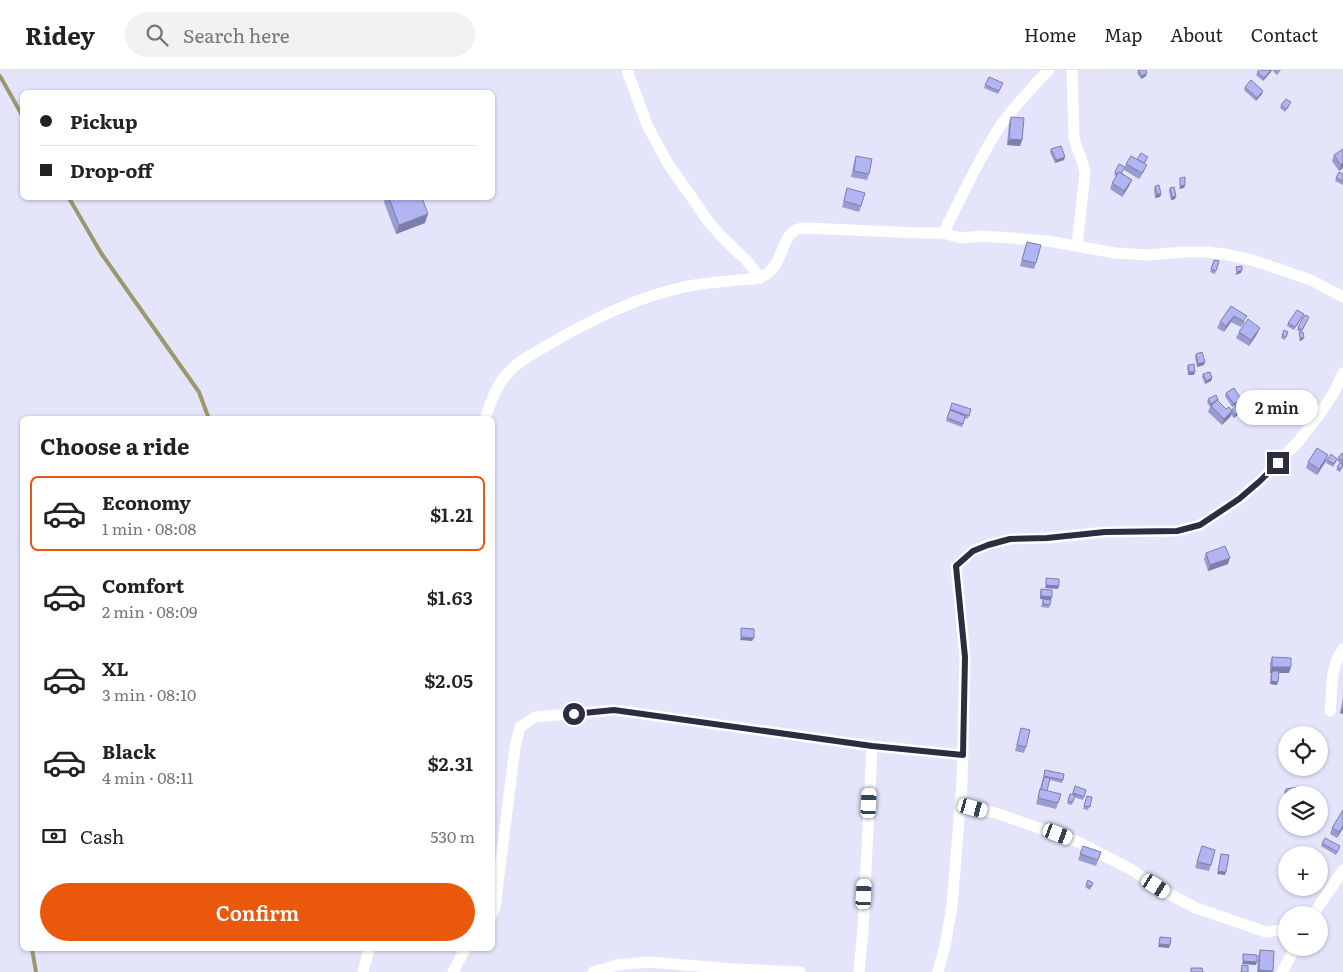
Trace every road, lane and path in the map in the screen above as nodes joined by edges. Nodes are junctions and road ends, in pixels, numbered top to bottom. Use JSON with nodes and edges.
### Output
{"nodes":[{"id":1,"x":627,"y":70,"type":"edge"},
{"id":2,"x":1049,"y":70,"type":"edge"},
{"id":3,"x":1072,"y":70,"type":"edge"},
{"id":4,"x":943,"y":233,"type":"junction"},
{"id":5,"x":1077,"y":246,"type":"junction"},
{"id":6,"x":760,"y":278,"type":"junction"},
{"id":7,"x":1343,"y":297,"type":"edge"},
{"id":8,"x":1343,"y":373,"type":"edge"},
{"id":9,"x":486,"y":416,"type":"edge"},
{"id":10,"x":1343,"y":649,"type":"edge"},
{"id":11,"x":1330,"y":711,"type":"dead end"},
{"id":12,"x":872,"y":746,"type":"junction"},
{"id":13,"x":963,"y":755,"type":"junction"},
{"id":14,"x":960,"y":804,"type":"junction"},
{"id":15,"x":1343,"y":870,"type":"edge"},
{"id":16,"x":1319,"y":906,"type":"edge"},
{"id":17,"x":495,"y":908,"type":"edge"},
{"id":18,"x":1278,"y":930,"type":"edge"},
{"id":19,"x":368,"y":951,"type":"edge"},
{"id":20,"x":464,"y":951,"type":"edge"},
{"id":21,"x":1291,"y":956,"type":"edge"},
{"id":22,"x":363,"y":972,"type":"edge"},
{"id":23,"x":453,"y":972,"type":"edge"},
{"id":24,"x":593,"y":972,"type":"edge"},
{"id":25,"x":800,"y":972,"type":"edge"},
{"id":26,"x":859,"y":972,"type":"edge"},
{"id":27,"x":938,"y":972,"type":"edge"},
{"id":28,"x":1282,"y":972,"type":"edge"}],
"edges":[{"from":1,"to":6,"type":"street"},
{"from":2,"to":4,"type":"street"},
{"from":3,"to":5,"type":"street"},
{"from":4,"to":5,"type":"street"},
{"from":4,"to":6,"type":"street"},
{"from":5,"to":7,"type":"street"},
{"from":6,"to":9,"type":"street"},
{"from":8,"to":13,"type":"street"},
{"from":10,"to":11,"type":"street"},
{"from":12,"to":13,"type":"street"},
{"from":12,"to":17,"type":"street"},
{"from":12,"to":26,"type":"street"},
{"from":13,"to":14,"type":"street"},
{"from":14,"to":18,"type":"street"},
{"from":14,"to":27,"type":"street"},
{"from":15,"to":16,"type":"street"},
{"from":19,"to":22,"type":"street"},
{"from":20,"to":23,"type":"street"},
{"from":21,"to":28,"type":"street"},
{"from":24,"to":25,"type":"street"}]}
